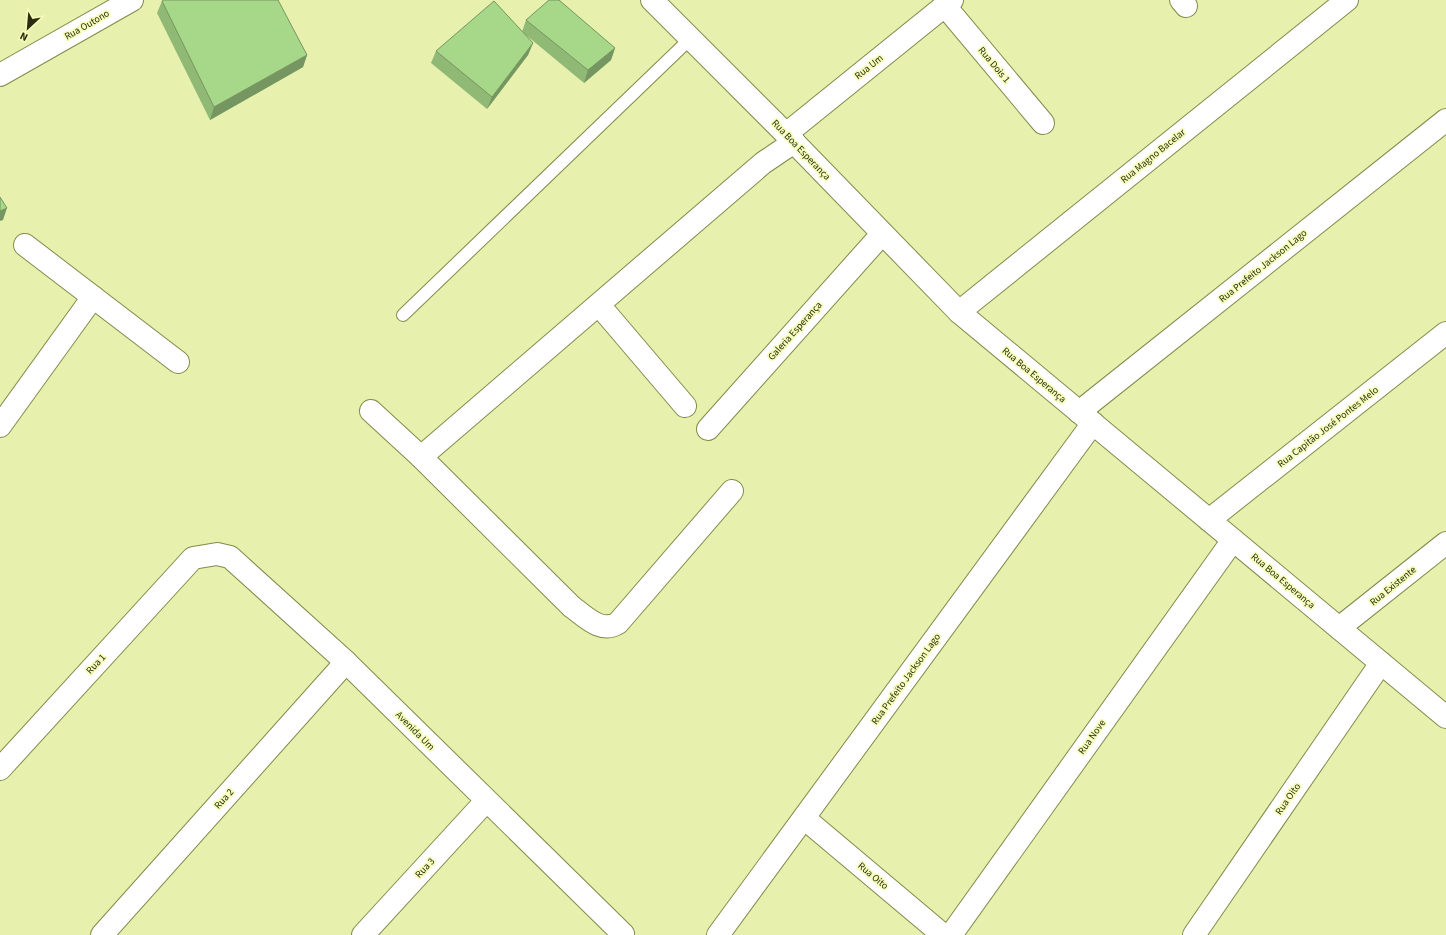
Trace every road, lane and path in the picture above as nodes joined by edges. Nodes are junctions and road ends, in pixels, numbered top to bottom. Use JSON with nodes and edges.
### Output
{"nodes":[{"id":1,"x":132,"y":0,"type":"edge"},
{"id":2,"x":652,"y":0,"type":"edge"},
{"id":3,"x":1347,"y":0,"type":"edge"},
{"id":4,"x":948,"y":3,"type":"edge"},
{"id":5,"x":690,"y":38,"type":"junction"},
{"id":6,"x":0,"y":75,"type":"edge"},
{"id":7,"x":1446,"y":120,"type":"edge"},
{"id":8,"x":1043,"y":123,"type":"dead end"},
{"id":9,"x":790,"y":138,"type":"junction"},
{"id":10,"x":882,"y":234,"type":"junction"},
{"id":11,"x":25,"y":245,"type":"dead end"},
{"id":12,"x":93,"y":298,"type":"junction"},
{"id":13,"x":599,"y":305,"type":"junction"},
{"id":14,"x":959,"y":312,"type":"junction"},
{"id":15,"x":403,"y":315,"type":"dead end"},
{"id":16,"x":1446,"y":333,"type":"edge"},
{"id":17,"x":178,"y":362,"type":"dead end"},
{"id":18,"x":684,"y":406,"type":"dead end"},
{"id":19,"x":371,"y":411,"type":"dead end"},
{"id":20,"x":1086,"y":418,"type":"junction"},
{"id":21,"x":0,"y":426,"type":"edge"},
{"id":22,"x":708,"y":429,"type":"dead end"},
{"id":23,"x":420,"y":457,"type":"junction"},
{"id":24,"x":732,"y":491,"type":"dead end"},
{"id":25,"x":1210,"y":520,"type":"junction"},
{"id":26,"x":1233,"y":540,"type":"junction"},
{"id":27,"x":1446,"y":543,"type":"edge"},
{"id":28,"x":193,"y":558,"type":"joint"},
{"id":29,"x":1339,"y":628,"type":"junction"},
{"id":30,"x":346,"y":662,"type":"junction"},
{"id":31,"x":1381,"y":663,"type":"junction"},
{"id":32,"x":1446,"y":717,"type":"edge"},
{"id":33,"x":0,"y":769,"type":"edge"},
{"id":34,"x":486,"y":801,"type":"junction"},
{"id":35,"x":804,"y":818,"type":"junction"},
{"id":36,"x":102,"y":935,"type":"edge"},
{"id":37,"x":363,"y":935,"type":"edge"},
{"id":38,"x":623,"y":935,"type":"edge"},
{"id":39,"x":718,"y":935,"type":"edge"},
{"id":40,"x":942,"y":935,"type":"edge"},
{"id":41,"x":951,"y":935,"type":"edge"},
{"id":42,"x":1194,"y":935,"type":"edge"}],
"edges":[{"from":1,"to":6,"type":"street","name":"Rua Outono"},
{"from":2,"to":5,"type":"street","name":"Rua Boa Esperança"},
{"from":3,"to":14,"type":"street","name":"Rua Magno Bacelar"},
{"from":4,"to":8,"type":"street","name":"Rua Dois 1"},
{"from":4,"to":9,"type":"street","name":"Rua Um"},
{"from":5,"to":9,"type":"street","name":"Rua Boa Esperança"},
{"from":5,"to":15,"type":"lane"},
{"from":7,"to":20,"type":"street","name":"Rua Prefeito Jackson Lago"},
{"from":9,"to":10,"type":"street","name":"Rua Boa Esperança"},
{"from":9,"to":13,"type":"street","name":"Rua Um"},
{"from":10,"to":14,"type":"street","name":"Rua Boa Esperança"},
{"from":10,"to":22,"type":"street","name":"Galeria Esperança"},
{"from":11,"to":12,"type":"street"},
{"from":12,"to":17,"type":"street"},
{"from":12,"to":21,"type":"street"},
{"from":13,"to":18,"type":"street"},
{"from":13,"to":23,"type":"street","name":"Rua Um"},
{"from":14,"to":20,"type":"street","name":"Rua Boa Esperança"},
{"from":16,"to":25,"type":"street","name":"Rua Capitão José Pontes Melo"},
{"from":19,"to":23,"type":"street"},
{"from":20,"to":25,"type":"street","name":"Rua Boa Esperança"},
{"from":20,"to":35,"type":"street","name":"Rua Prefeito Jackson Lago"},
{"from":23,"to":24,"type":"street"},
{"from":25,"to":26,"type":"street","name":"Rua Boa Esperança"},
{"from":26,"to":29,"type":"street","name":"Rua Boa Esperança"},
{"from":26,"to":41,"type":"street","name":"Rua Nove"},
{"from":27,"to":29,"type":"street","name":"Rua Existente"},
{"from":28,"to":30,"type":"street","name":"Avenida Um"},
{"from":28,"to":33,"type":"street","name":"Rua 1"},
{"from":29,"to":31,"type":"street","name":"Rua Boa Esperança"},
{"from":30,"to":34,"type":"street","name":"Avenida Um"},
{"from":30,"to":36,"type":"street","name":"Rua 2"},
{"from":31,"to":32,"type":"street","name":"Rua Boa Esperança"},
{"from":31,"to":42,"type":"street","name":"Rua Oito"},
{"from":34,"to":37,"type":"street","name":"Rua 3"},
{"from":34,"to":38,"type":"street","name":"Avenida Um"},
{"from":35,"to":39,"type":"street","name":"Rua Prefeito Jackson Lago"},
{"from":35,"to":40,"type":"street","name":"Rua Oito"}]}
